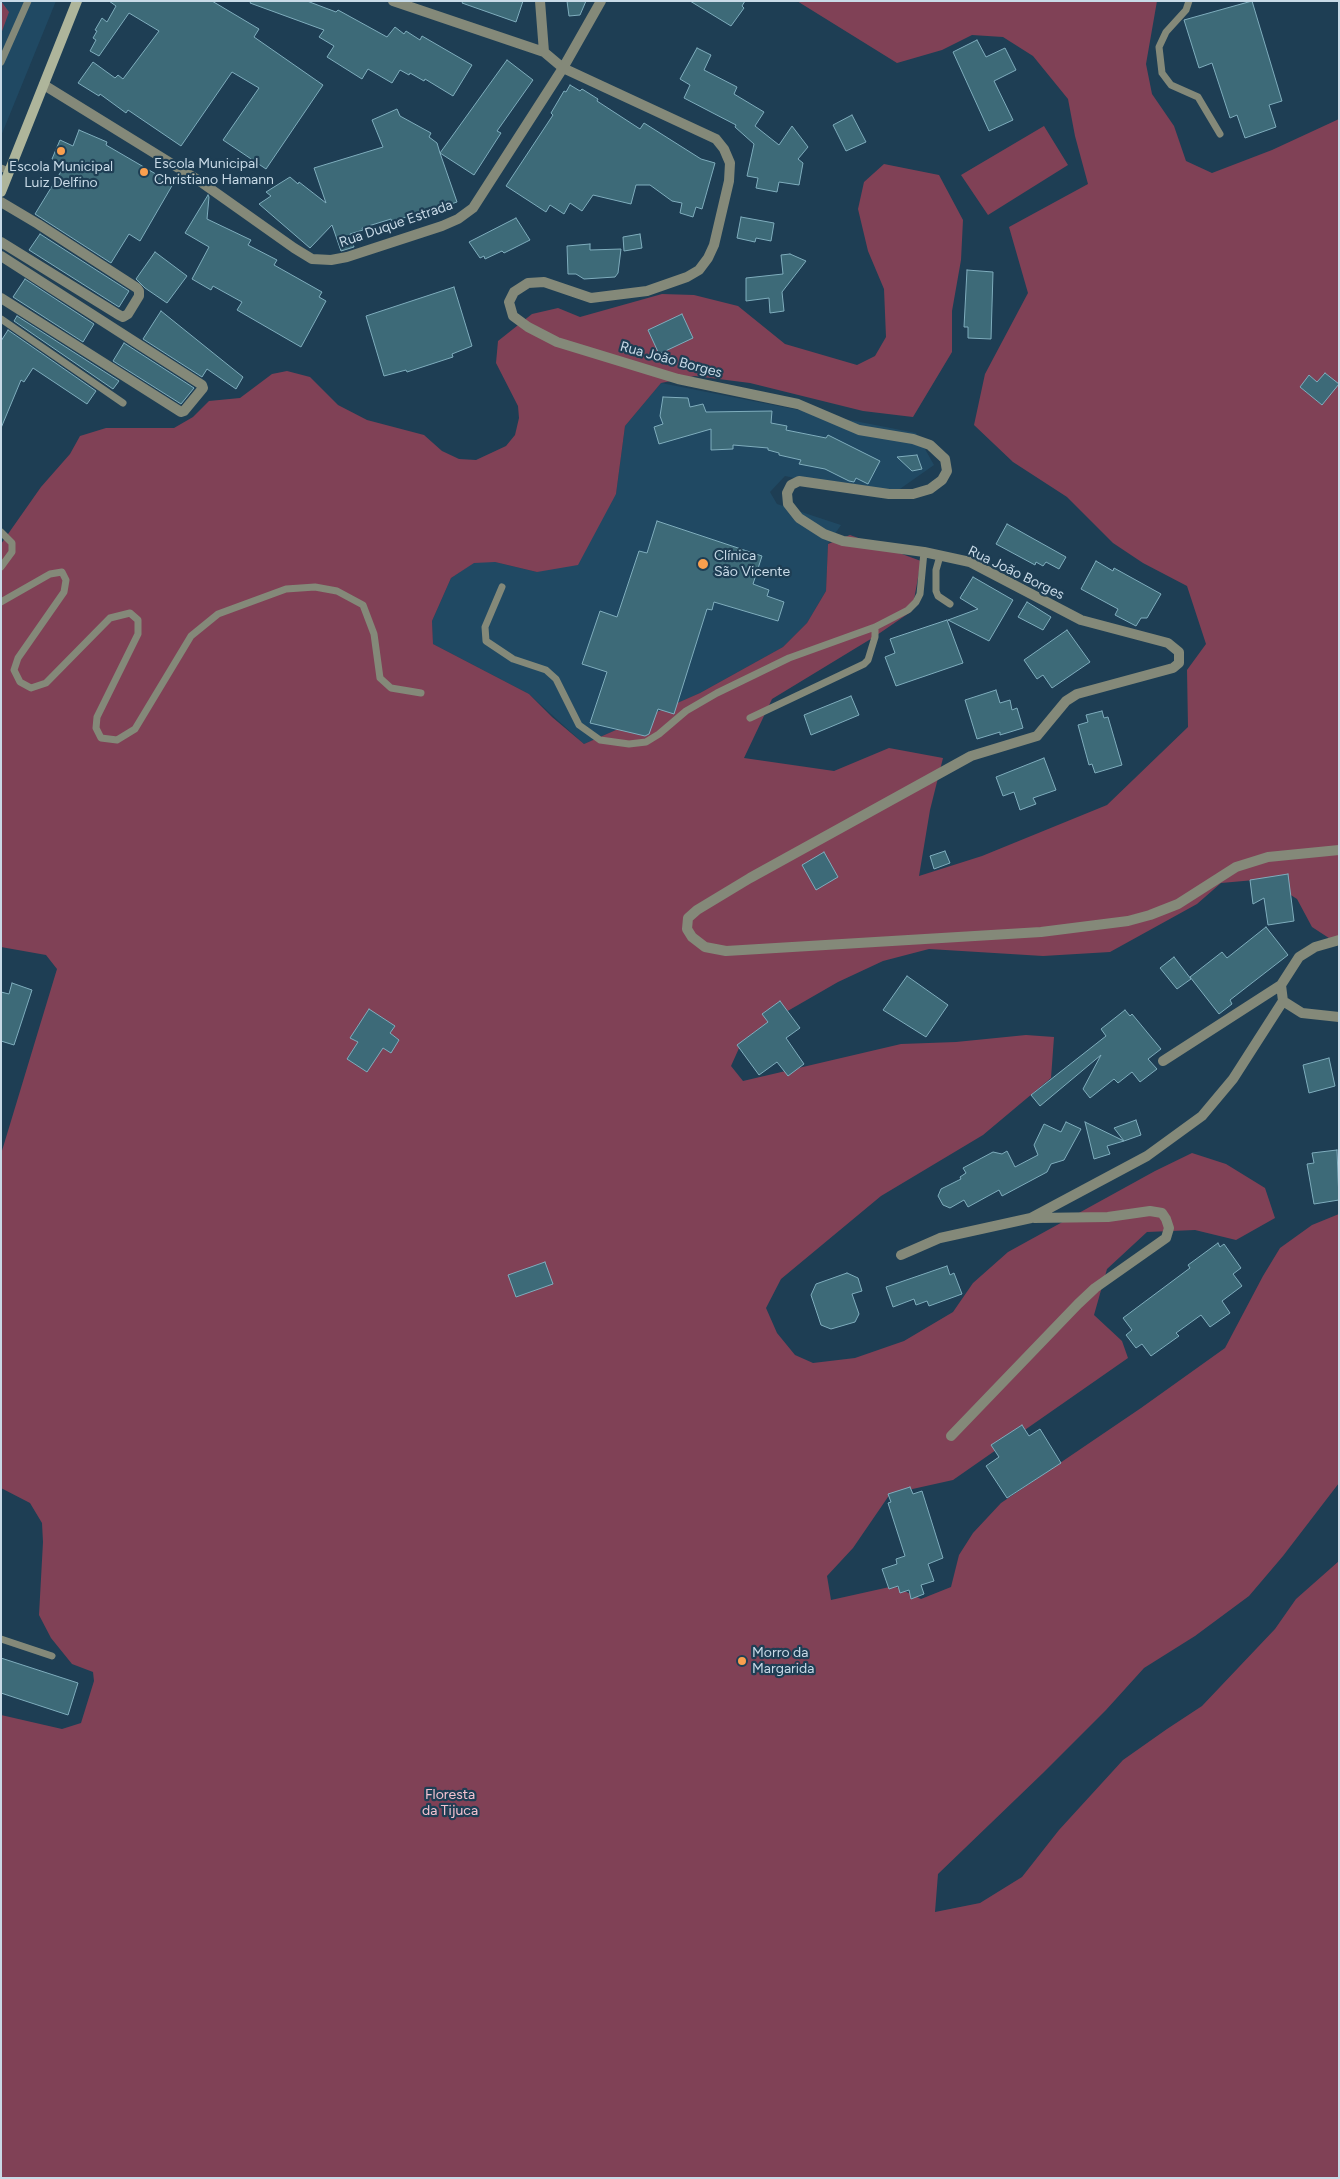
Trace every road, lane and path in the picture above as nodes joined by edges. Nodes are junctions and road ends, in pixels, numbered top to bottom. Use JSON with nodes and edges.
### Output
{"nodes":[{"id":1,"x":28,"y":1,"type":"edge"},
{"id":2,"x":77,"y":1,"type":"edge"},
{"id":3,"x":393,"y":1,"type":"edge"},
{"id":4,"x":540,"y":1,"type":"edge"},
{"id":5,"x":601,"y":1,"type":"edge"},
{"id":6,"x":1189,"y":1,"type":"edge"},
{"id":7,"x":544,"y":52,"type":"junction"},
{"id":8,"x":1,"y":62,"type":"edge"},
{"id":9,"x":563,"y":68,"type":"junction"},
{"id":10,"x":44,"y":85,"type":"junction"},
{"id":11,"x":1220,"y":134,"type":"dead end"},
{"id":12,"x":5,"y":170,"type":"edge"},
{"id":13,"x":1,"y":192,"type":"edge"},
{"id":14,"x":1,"y":202,"type":"edge"},
{"id":15,"x":1,"y":242,"type":"edge"},
{"id":16,"x":1,"y":256,"type":"edge"},
{"id":17,"x":1,"y":298,"type":"edge"},
{"id":18,"x":1,"y":319,"type":"edge"},
{"id":19,"x":123,"y":402,"type":"dead end"},
{"id":20,"x":1,"y":532,"type":"edge"},
{"id":21,"x":924,"y":552,"type":"junction"},
{"id":22,"x":940,"y":556,"type":"junction"},
{"id":23,"x":1,"y":567,"type":"edge"},
{"id":24,"x":502,"y":587,"type":"dead end"},
{"id":25,"x":1,"y":602,"type":"edge"},
{"id":26,"x":950,"y":604,"type":"dead end"},
{"id":27,"x":875,"y":627,"type":"junction"},
{"id":28,"x":422,"y":693,"type":"dead end"},
{"id":29,"x":750,"y":718,"type":"dead end"},
{"id":30,"x":1339,"y":850,"type":"edge"},
{"id":31,"x":1339,"y":940,"type":"edge"},
{"id":32,"x":1282,"y":985,"type":"junction"},
{"id":33,"x":1283,"y":1001,"type":"junction"},
{"id":34,"x":1339,"y":1017,"type":"edge"},
{"id":35,"x":1162,"y":1062,"type":"dead end"},
{"id":36,"x":1031,"y":1218,"type":"junction"},
{"id":37,"x":901,"y":1255,"type":"dead end"},
{"id":38,"x":951,"y":1436,"type":"dead end"},
{"id":39,"x":1,"y":1639,"type":"edge"},
{"id":40,"x":52,"y":1656,"type":"dead end"}],
"edges":[{"from":1,"to":8,"type":"lane"},
{"from":2,"to":10,"type":"street"},
{"from":3,"to":7,"type":"street","name":"Rua João Borges"},
{"from":4,"to":7,"type":"street"},
{"from":5,"to":9,"type":"street","name":"Rua Duque Estrada"},
{"from":6,"to":11,"type":"lane"},
{"from":7,"to":9,"type":"street","name":"Rua João Borges"},
{"from":9,"to":10,"type":"street","name":"Rua Duque Estrada"},
{"from":9,"to":21,"type":"street","name":"Rua João Borges"},
{"from":10,"to":12,"type":"street"},
{"from":12,"to":13,"type":"street"},
{"from":14,"to":15,"type":"street"},
{"from":16,"to":17,"type":"street"},
{"from":18,"to":19,"type":"lane"},
{"from":20,"to":23,"type":"lane"},
{"from":21,"to":22,"type":"street","name":"Rua João Borges"},
{"from":21,"to":27,"type":"lane"},
{"from":22,"to":26,"type":"lane"},
{"from":22,"to":30,"type":"street","name":"Rua João Borges"},
{"from":24,"to":27,"type":"lane"},
{"from":25,"to":28,"type":"lane"},
{"from":27,"to":29,"type":"lane"},
{"from":31,"to":32,"type":"street"},
{"from":32,"to":33,"type":"street"},
{"from":32,"to":35,"type":"street"},
{"from":33,"to":34,"type":"street"},
{"from":33,"to":36,"type":"street"},
{"from":36,"to":37,"type":"street"},
{"from":36,"to":38,"type":"street"},
{"from":39,"to":40,"type":"lane"}]}
